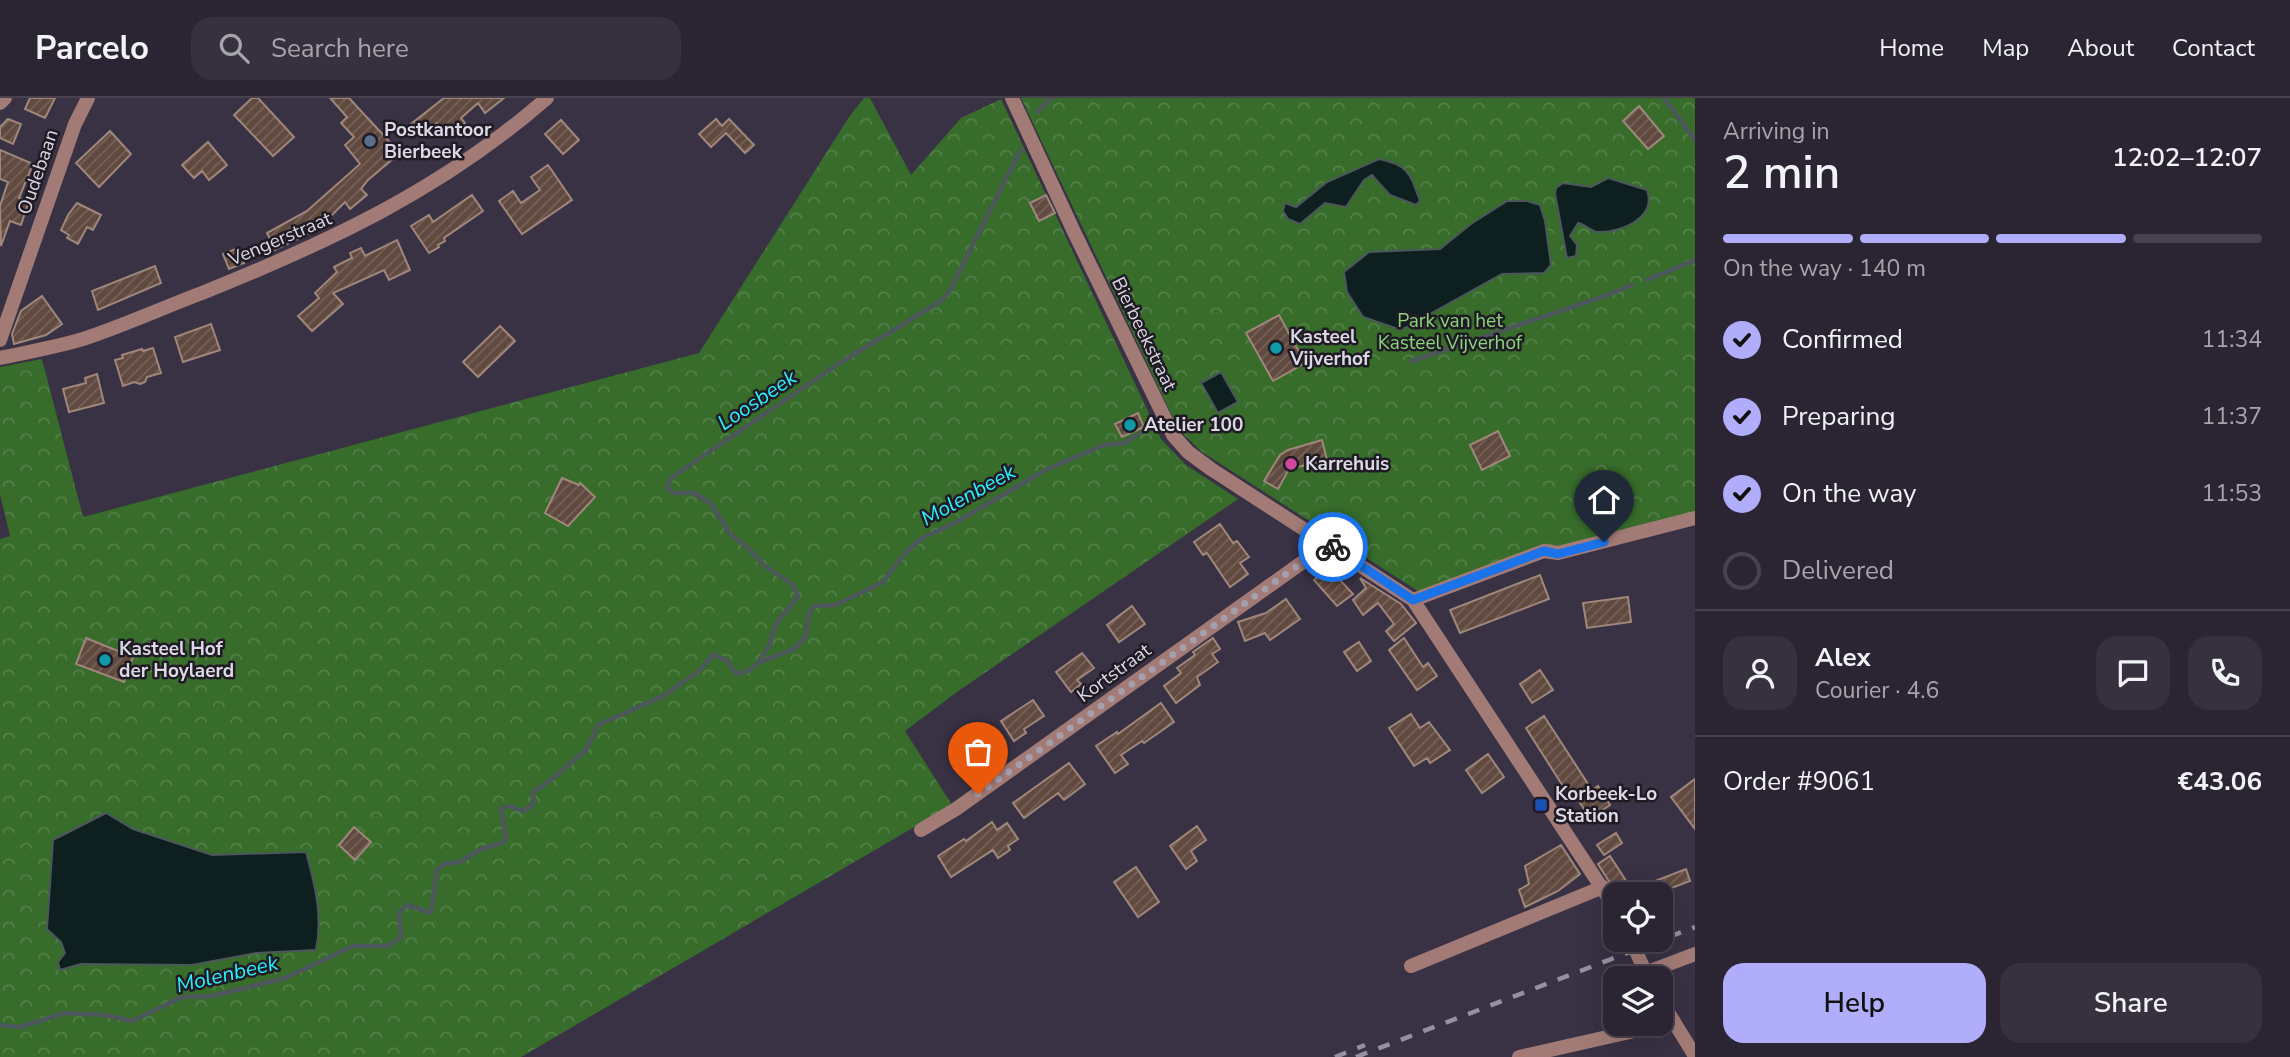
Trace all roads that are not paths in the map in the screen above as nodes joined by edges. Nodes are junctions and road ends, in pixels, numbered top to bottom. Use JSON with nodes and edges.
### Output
{"nodes":[{"id":1,"x":5,"y":98,"type":"edge"},
{"id":2,"x":88,"y":98,"type":"edge"},
{"id":3,"x":547,"y":98,"type":"edge"},
{"id":4,"x":1012,"y":98,"type":"edge"},
{"id":5,"x":0,"y":103,"type":"edge"},
{"id":6,"x":0,"y":340,"type":"edge"},
{"id":7,"x":0,"y":358,"type":"edge"},
{"id":8,"x":1695,"y":519,"type":"edge"},
{"id":9,"x":1328,"y":544,"type":"junction"},
{"id":10,"x":1413,"y":600,"type":"junction"},
{"id":11,"x":921,"y":830,"type":"dead end"},
{"id":12,"x":1603,"y":887,"type":"joint"},
{"id":13,"x":1695,"y":954,"type":"edge"},
{"id":14,"x":1411,"y":966,"type":"dead end"},
{"id":15,"x":1667,"y":966,"type":"edge"},
{"id":16,"x":1674,"y":1023,"type":"joint"},
{"id":17,"x":1695,"y":1056,"type":"edge"},
{"id":18,"x":1519,"y":1057,"type":"edge"}],
"edges":[{"from":1,"to":5,"type":"street"},
{"from":2,"to":6,"type":"street","name":"Oudebaan"},
{"from":3,"to":7,"type":"street","name":"Vengerstraat"},
{"from":4,"to":9,"type":"street","name":"Bierbeekstraat"},
{"from":8,"to":10,"type":"street"},
{"from":9,"to":10,"type":"street","name":"Bierbeekstraat"},
{"from":9,"to":11,"type":"street","name":"Kortstraat"},
{"from":10,"to":12,"type":"street","name":"Bierbeekstraat"},
{"from":12,"to":14,"type":"street"},
{"from":13,"to":15,"type":"street"},
{"from":16,"to":17,"type":"street"},
{"from":16,"to":18,"type":"street"}]}
